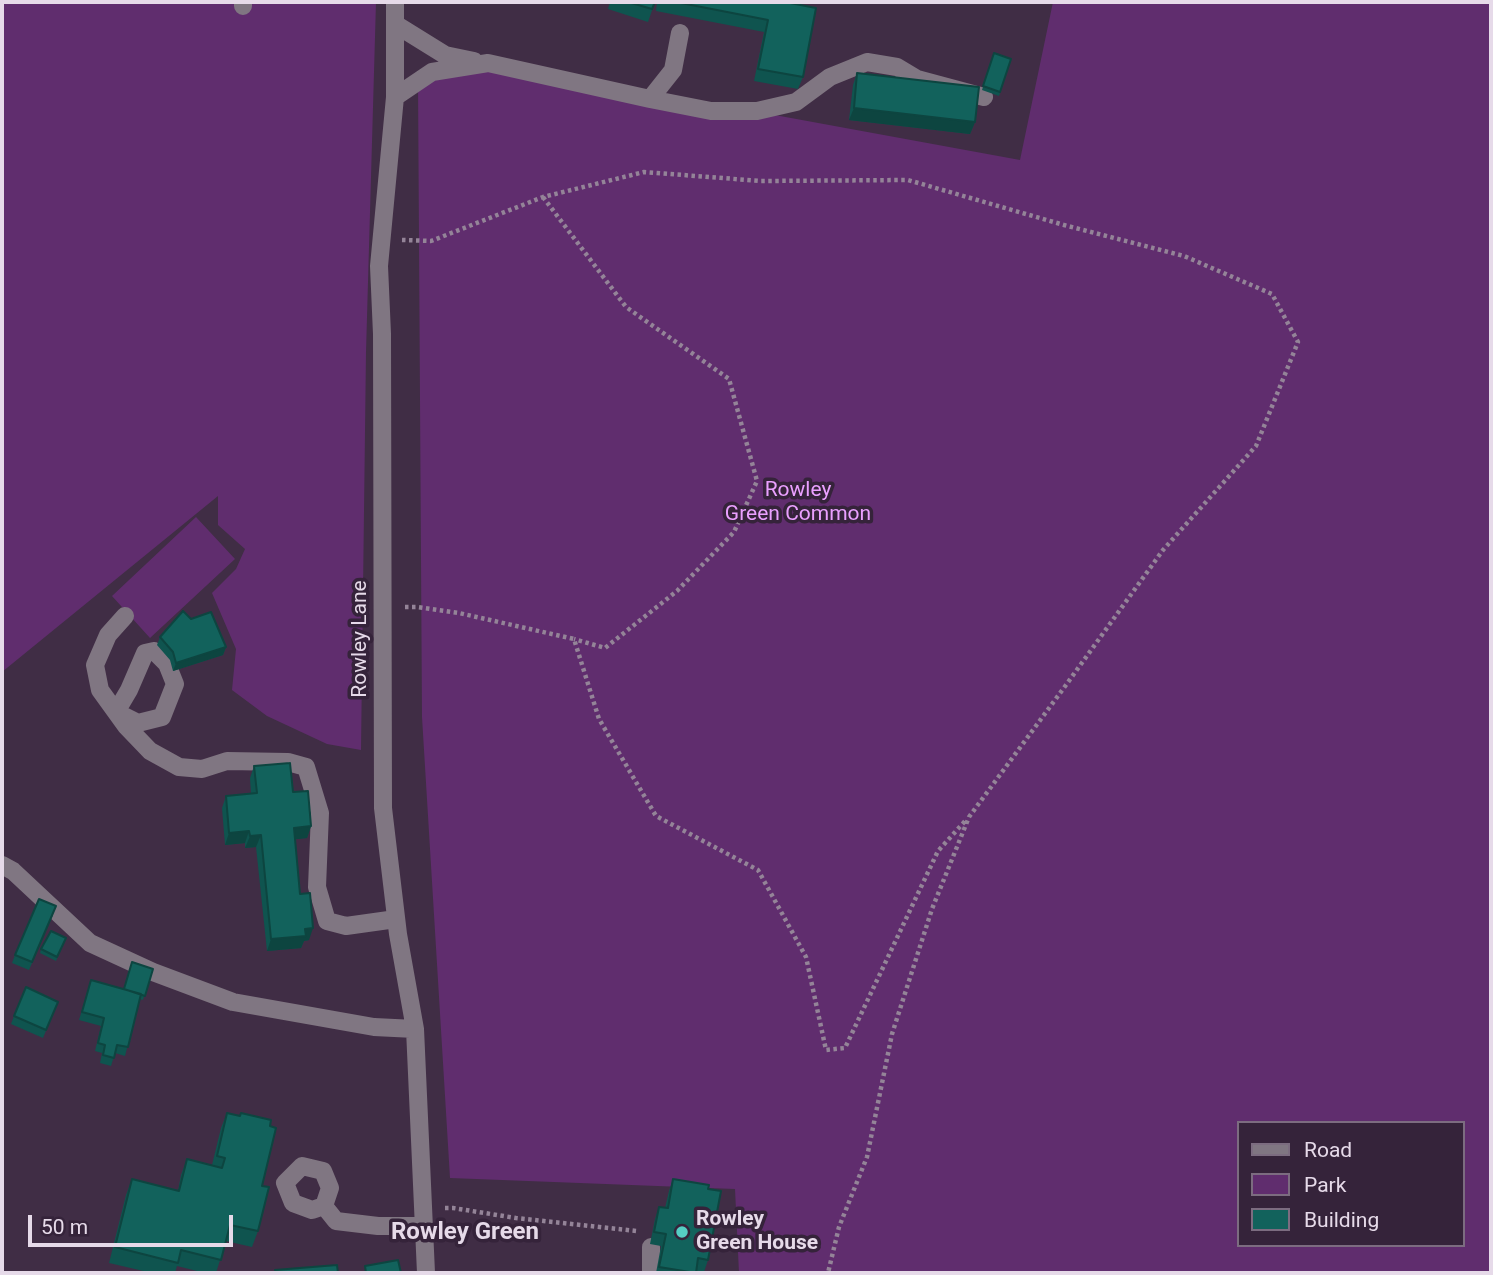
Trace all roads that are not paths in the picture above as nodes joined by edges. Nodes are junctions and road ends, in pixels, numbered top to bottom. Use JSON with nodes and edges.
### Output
{"nodes":[{"id":1,"x":395,"y":2,"type":"edge"},
{"id":2,"x":395,"y":24,"type":"junction"},
{"id":3,"x":680,"y":33,"type":"dead end"},
{"id":4,"x":488,"y":63,"type":"junction"},
{"id":5,"x":395,"y":97,"type":"junction"},
{"id":6,"x":985,"y":97,"type":"dead end"},
{"id":7,"x":650,"y":99,"type":"junction"},
{"id":8,"x":125,"y":616,"type":"dead end"},
{"id":9,"x":2,"y":865,"type":"edge"},
{"id":10,"x":396,"y":919,"type":"junction"},
{"id":11,"x":415,"y":1029,"type":"junction"},
{"id":12,"x":324,"y":1206,"type":"dead end"},
{"id":13,"x":423,"y":1217,"type":"junction"},
{"id":14,"x":651,"y":1247,"type":"road end"},
{"id":15,"x":426,"y":1273,"type":"edge"},
{"id":16,"x":651,"y":1273,"type":"edge"}],
"edges":[{"from":1,"to":2,"type":"street","name":"Rowley Lane"},
{"from":2,"to":4,"type":"street"},
{"from":2,"to":5,"type":"street","name":"Rowley Lane"},
{"from":3,"to":7,"type":"street"},
{"from":4,"to":5,"type":"street"},
{"from":4,"to":7,"type":"street"},
{"from":5,"to":10,"type":"street","name":"Rowley Lane"},
{"from":6,"to":7,"type":"street"},
{"from":8,"to":10,"type":"street"},
{"from":9,"to":11,"type":"street"},
{"from":10,"to":11,"type":"street","name":"Rowley Lane"},
{"from":11,"to":13,"type":"street","name":"Rowley Lane"},
{"from":12,"to":13,"type":"street"},
{"from":13,"to":15,"type":"street","name":"Rowley Lane"},
{"from":14,"to":16,"type":"street"}]}
